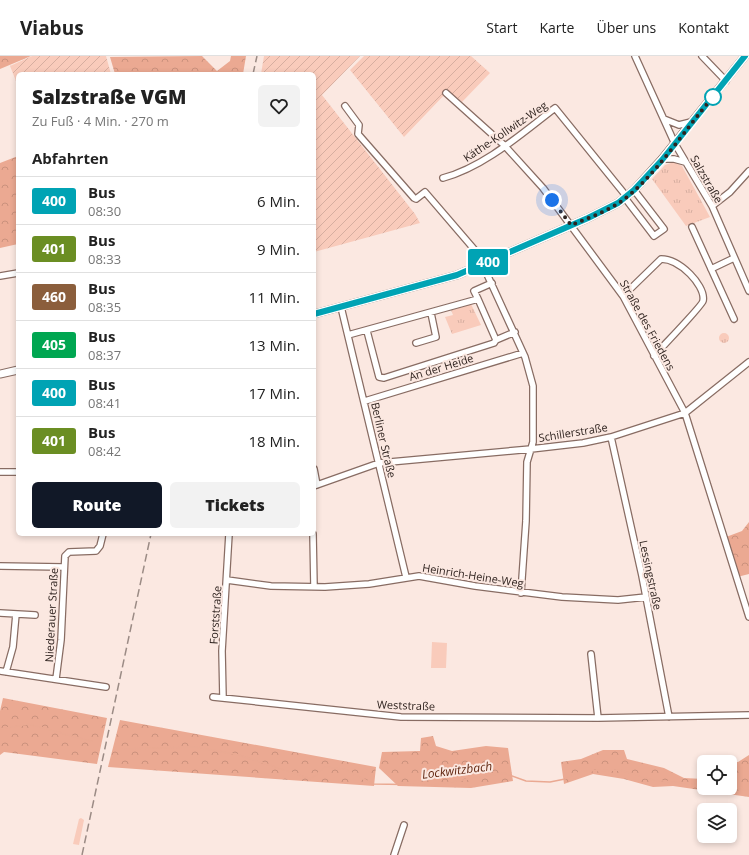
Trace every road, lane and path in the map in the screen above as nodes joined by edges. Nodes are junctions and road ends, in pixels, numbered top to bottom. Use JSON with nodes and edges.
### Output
{"nodes":[{"id":1,"x":635,"y":56,"type":"edge"},
{"id":2,"x":702,"y":56,"type":"edge"},
{"id":3,"x":745,"y":56,"type":"edge"},
{"id":4,"x":726,"y":82,"type":"junction"},
{"id":5,"x":446,"y":93,"type":"dead end"},
{"id":6,"x":345,"y":106,"type":"dead end"},
{"id":7,"x":663,"y":118,"type":"junction"},
{"id":8,"x":694,"y":121,"type":"junction"},
{"id":9,"x":675,"y":144,"type":"junction"},
{"id":10,"x":504,"y":145,"type":"junction"},
{"id":11,"x":662,"y":160,"type":"junction"},
{"id":12,"x":686,"y":162,"type":"junction"},
{"id":13,"x":749,"y":171,"type":"edge"},
{"id":14,"x":442,"y":178,"type":"dead end"},
{"id":15,"x":634,"y":190,"type":"junction"},
{"id":16,"x":626,"y":197,"type":"junction"},
{"id":17,"x":712,"y":206,"type":"junction"},
{"id":18,"x":571,"y":225,"type":"junction"},
{"id":19,"x":692,"y":227,"type":"dead end"},
{"id":20,"x":734,"y":258,"type":"junction"},
{"id":21,"x":486,"y":263,"type":"junction"},
{"id":22,"x":711,"y":269,"type":"junction"},
{"id":23,"x":16,"y":273,"type":"edge"},
{"id":24,"x":0,"y":276,"type":"edge"},
{"id":25,"x":747,"y":281,"type":"edge"},
{"id":26,"x":492,"y":283,"type":"junction"},
{"id":27,"x":749,"y":291,"type":"edge"},
{"id":28,"x":623,"y":296,"type":"junction"},
{"id":29,"x":478,"y":299,"type":"junction"},
{"id":30,"x":342,"y":307,"type":"junction"},
{"id":31,"x":431,"y":313,"type":"junction"},
{"id":32,"x":316,"y":314,"type":"edge"},
{"id":33,"x":734,"y":319,"type":"dead end"},
{"id":34,"x":367,"y":331,"type":"junction"},
{"id":35,"x":515,"y":332,"type":"junction"},
{"id":36,"x":348,"y":335,"type":"junction"},
{"id":37,"x":496,"y":340,"type":"junction"},
{"id":38,"x":416,"y":343,"type":"dead end"},
{"id":39,"x":524,"y":353,"type":"junction"},
{"id":40,"x":654,"y":356,"type":"junction"},
{"id":41,"x":749,"y":362,"type":"edge"},
{"id":42,"x":16,"y":370,"type":"edge"},
{"id":43,"x":0,"y":374,"type":"edge"},
{"id":44,"x":365,"y":401,"type":"junction"},
{"id":45,"x":685,"y":412,"type":"junction"},
{"id":46,"x":611,"y":437,"type":"junction"},
{"id":47,"x":531,"y":449,"type":"junction"},
{"id":48,"x":379,"y":463,"type":"junction"},
{"id":49,"x":0,"y":472,"type":"edge"},
{"id":50,"x":16,"y":472,"type":"edge"},
{"id":51,"x":316,"y":486,"type":"edge"},
{"id":52,"x":102,"y":536,"type":"edge"},
{"id":53,"x":229,"y":536,"type":"edge"},
{"id":54,"x":313,"y":536,"type":"edge"},
{"id":55,"x":0,"y":566,"type":"edge"},
{"id":56,"x":63,"y":567,"type":"junction"},
{"id":57,"x":406,"y":577,"type":"junction"},
{"id":58,"x":227,"y":580,"type":"junction"},
{"id":59,"x":314,"y":587,"type":"junction"},
{"id":60,"x":521,"y":593,"type":"junction"},
{"id":61,"x":646,"y":597,"type":"junction"},
{"id":62,"x":0,"y":613,"type":"edge"},
{"id":63,"x":16,"y":614,"type":"junction"},
{"id":64,"x":35,"y":615,"type":"dead end"},
{"id":65,"x":749,"y":616,"type":"edge"},
{"id":66,"x":591,"y":654,"type":"dead end"},
{"id":67,"x":3,"y":671,"type":"edge"},
{"id":68,"x":56,"y":679,"type":"junction"},
{"id":69,"x":106,"y":687,"type":"dead end"},
{"id":70,"x":213,"y":697,"type":"dead end"},
{"id":71,"x":223,"y":698,"type":"junction"},
{"id":72,"x":749,"y":715,"type":"edge"},
{"id":73,"x":669,"y":717,"type":"junction"},
{"id":74,"x":598,"y":718,"type":"junction"},
{"id":75,"x":404,"y":825,"type":"dead end"},
{"id":76,"x":394,"y":855,"type":"edge"}],
"edges":[{"from":1,"to":7,"type":"street","name":"Salzstraße"},
{"from":2,"to":4,"type":"street"},
{"from":3,"to":4,"type":"street"},
{"from":4,"to":8,"type":"street"},
{"from":5,"to":10,"type":"street","name":"Straße des Friedens"},
{"from":6,"to":21,"type":"street"},
{"from":7,"to":8,"type":"street"},
{"from":7,"to":9,"type":"street","name":"Salzstraße"},
{"from":8,"to":9,"type":"street"},
{"from":9,"to":11,"type":"street"},
{"from":9,"to":12,"type":"street","name":"Salzstraße"},
{"from":10,"to":14,"type":"street","name":"Käthe-Kollwitz-Weg"},
{"from":10,"to":16,"type":"street","name":"Käthe-Kollwitz-Weg"},
{"from":10,"to":18,"type":"street","name":"Straße des Friedens"},
{"from":11,"to":12,"type":"street"},
{"from":11,"to":15,"type":"street"},
{"from":12,"to":17,"type":"street","name":"Salzstraße"},
{"from":13,"to":17,"type":"street"},
{"from":15,"to":16,"type":"street"},
{"from":15,"to":16,"type":"street"},
{"from":16,"to":18,"type":"street"},
{"from":17,"to":20,"type":"street","name":"Salzstraße"},
{"from":18,"to":21,"type":"street"},
{"from":18,"to":28,"type":"street","name":"Straße des Friedens"},
{"from":19,"to":22,"type":"street"},
{"from":20,"to":22,"type":"street"},
{"from":20,"to":25,"type":"street","name":"Salzstraße"},
{"from":21,"to":26,"type":"street"},
{"from":21,"to":30,"type":"street"},
{"from":22,"to":33,"type":"street"},
{"from":23,"to":24,"type":"street"},
{"from":25,"to":27,"type":"street","name":"Salzstraße"},
{"from":26,"to":29,"type":"street"},
{"from":26,"to":35,"type":"street"},
{"from":28,"to":40,"type":"street","name":"Straße des Friedens"},
{"from":28,"to":40,"type":"street"},
{"from":29,"to":31,"type":"street"},
{"from":29,"to":37,"type":"street"},
{"from":30,"to":32,"type":"street"},
{"from":30,"to":36,"type":"street","name":"Berliner Straße"},
{"from":31,"to":34,"type":"street"},
{"from":31,"to":38,"type":"street"},
{"from":34,"to":36,"type":"street"},
{"from":34,"to":37,"type":"street"},
{"from":35,"to":37,"type":"street"},
{"from":35,"to":39,"type":"street"},
{"from":36,"to":44,"type":"street","name":"Berliner Straße"},
{"from":39,"to":44,"type":"street","name":"An der Heide"},
{"from":39,"to":47,"type":"street"},
{"from":40,"to":45,"type":"street","name":"Straße des Friedens"},
{"from":41,"to":45,"type":"street","name":"Schillerstraße"},
{"from":42,"to":43,"type":"street"},
{"from":44,"to":48,"type":"street","name":"Berliner Straße"},
{"from":45,"to":46,"type":"street","name":"Schillerstraße"},
{"from":45,"to":65,"type":"street","name":"Straße des Friedens"},
{"from":46,"to":47,"type":"street","name":"Schillerstraße"},
{"from":46,"to":61,"type":"street","name":"Lessingstraße"},
{"from":47,"to":48,"type":"street","name":"Schillerstraße"},
{"from":47,"to":60,"type":"street"},
{"from":48,"to":51,"type":"street"},
{"from":48,"to":57,"type":"street","name":"Berliner Straße"},
{"from":49,"to":50,"type":"street"},
{"from":52,"to":56,"type":"street","name":"Niederauer Straße"},
{"from":53,"to":58,"type":"street","name":"Forststraße"},
{"from":54,"to":59,"type":"street"},
{"from":55,"to":56,"type":"street"},
{"from":56,"to":68,"type":"street","name":"Niederauer Straße"},
{"from":57,"to":59,"type":"street","name":"Heinrich-Heine-Weg"},
{"from":57,"to":60,"type":"street","name":"Heinrich-Heine-Weg"},
{"from":58,"to":59,"type":"street","name":"Heinrich-Heine-Weg"},
{"from":58,"to":71,"type":"street","name":"Forststraße"},
{"from":60,"to":61,"type":"street","name":"Heinrich-Heine-Weg"},
{"from":61,"to":73,"type":"street","name":"Lessingstraße"},
{"from":62,"to":63,"type":"street"},
{"from":63,"to":64,"type":"street"},
{"from":63,"to":67,"type":"street"},
{"from":66,"to":74,"type":"street"},
{"from":67,"to":68,"type":"street"},
{"from":68,"to":69,"type":"street"},
{"from":70,"to":71,"type":"street","name":"Weststraße"},
{"from":71,"to":74,"type":"street","name":"Weststraße"},
{"from":72,"to":73,"type":"street","name":"Weststraße"},
{"from":73,"to":74,"type":"street","name":"Weststraße"},
{"from":75,"to":76,"type":"street"}]}
